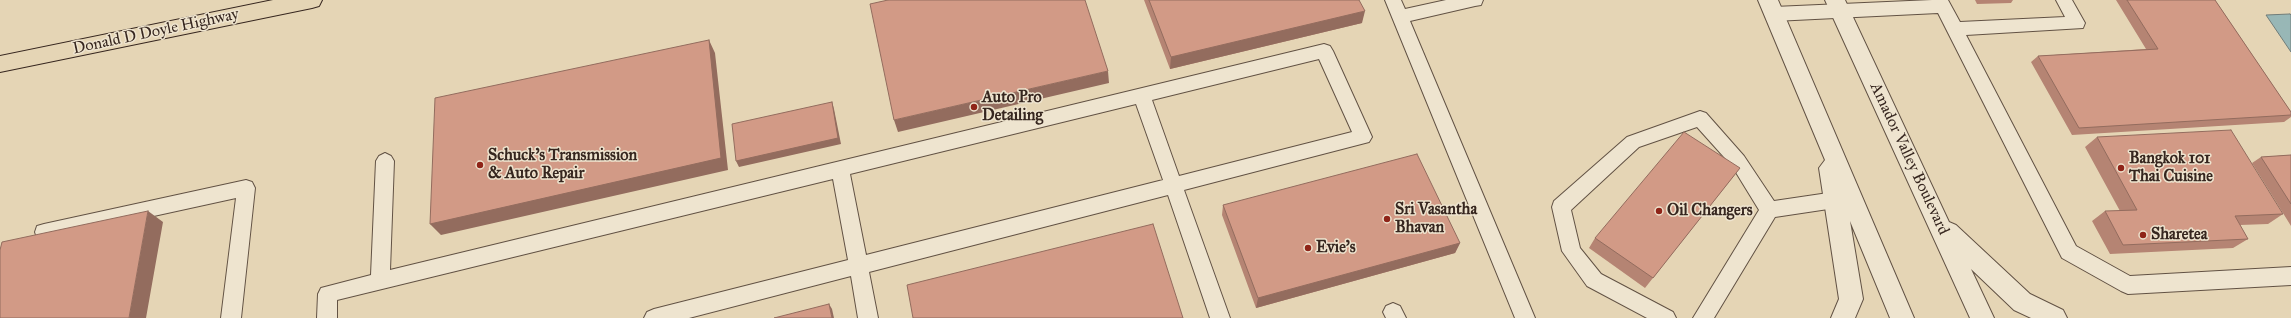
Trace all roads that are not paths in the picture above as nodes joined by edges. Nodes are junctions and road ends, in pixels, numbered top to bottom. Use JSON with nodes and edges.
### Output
{"nodes":[{"id":1,"x":312,"y":0,"type":"edge"},
{"id":2,"x":1393,"y":0,"type":"edge"},
{"id":3,"x":1475,"y":0,"type":"edge"},
{"id":4,"x":2064,"y":0,"type":"edge"},
{"id":5,"x":1942,"y":3,"type":"edge"},
{"id":6,"x":1838,"y":5,"type":"edge"},
{"id":7,"x":1771,"y":7,"type":"edge"},
{"id":8,"x":1400,"y":17,"type":"junction"},
{"id":9,"x":1956,"y":29,"type":"junction"},
{"id":10,"x":0,"y":64,"type":"edge"},
{"id":11,"x":1142,"y":96,"type":"junction"},
{"id":12,"x":1825,"y":135,"type":"junction"},
{"id":13,"x":385,"y":161,"type":"dead end"},
{"id":14,"x":840,"y":169,"type":"junction"},
{"id":15,"x":1173,"y":186,"type":"junction"},
{"id":16,"x":1835,"y":200,"type":"junction"},
{"id":17,"x":1769,"y":210,"type":"junction"},
{"id":18,"x":1940,"y":225,"type":"junction"},
{"id":19,"x":44,"y":232,"type":"edge"},
{"id":20,"x":859,"y":266,"type":"junction"},
{"id":21,"x":2291,"y":276,"type":"edge"},
{"id":22,"x":380,"y":281,"type":"junction"},
{"id":23,"x":231,"y":318,"type":"edge"},
{"id":24,"x":326,"y":318,"type":"edge"},
{"id":25,"x":654,"y":318,"type":"edge"},
{"id":26,"x":868,"y":318,"type":"edge"},
{"id":27,"x":1220,"y":318,"type":"edge"},
{"id":28,"x":1525,"y":318,"type":"edge"},
{"id":29,"x":1666,"y":318,"type":"edge"},
{"id":30,"x":1703,"y":318,"type":"edge"},
{"id":31,"x":1843,"y":318,"type":"edge"},
{"id":32,"x":1902,"y":318,"type":"edge"},
{"id":33,"x":1982,"y":318,"type":"edge"},
{"id":34,"x":2055,"y":318,"type":"edge"}],
"edges":[{"from":1,"to":10,"type":"highway","name":"Donald D Doyle Highway"},
{"from":2,"to":8,"type":"lane"},
{"from":3,"to":8,"type":"lane"},
{"from":4,"to":9,"type":"lane"},
{"from":5,"to":6,"type":"lane"},
{"from":5,"to":9,"type":"lane"},
{"from":6,"to":7,"type":"lane"},
{"from":6,"to":18,"type":"street","name":"Amador Valley Boulevard"},
{"from":7,"to":12,"type":"street"},
{"from":8,"to":28,"type":"lane"},
{"from":9,"to":21,"type":"lane"},
{"from":11,"to":14,"type":"lane"},
{"from":11,"to":15,"type":"lane"},
{"from":11,"to":15,"type":"lane"},
{"from":12,"to":16,"type":"street"},
{"from":12,"to":32,"type":"street"},
{"from":13,"to":22,"type":"lane"},
{"from":14,"to":20,"type":"lane"},
{"from":14,"to":22,"type":"lane"},
{"from":15,"to":20,"type":"lane"},
{"from":15,"to":27,"type":"lane"},
{"from":16,"to":17,"type":"lane"},
{"from":16,"to":31,"type":"street"},
{"from":17,"to":29,"type":"lane"},
{"from":17,"to":30,"type":"lane"},
{"from":18,"to":33,"type":"street","name":"Amador Valley Boulevard"},
{"from":18,"to":34,"type":"street"},
{"from":19,"to":23,"type":"lane"},
{"from":20,"to":25,"type":"lane"},
{"from":20,"to":26,"type":"lane"},
{"from":22,"to":24,"type":"lane"}]}
